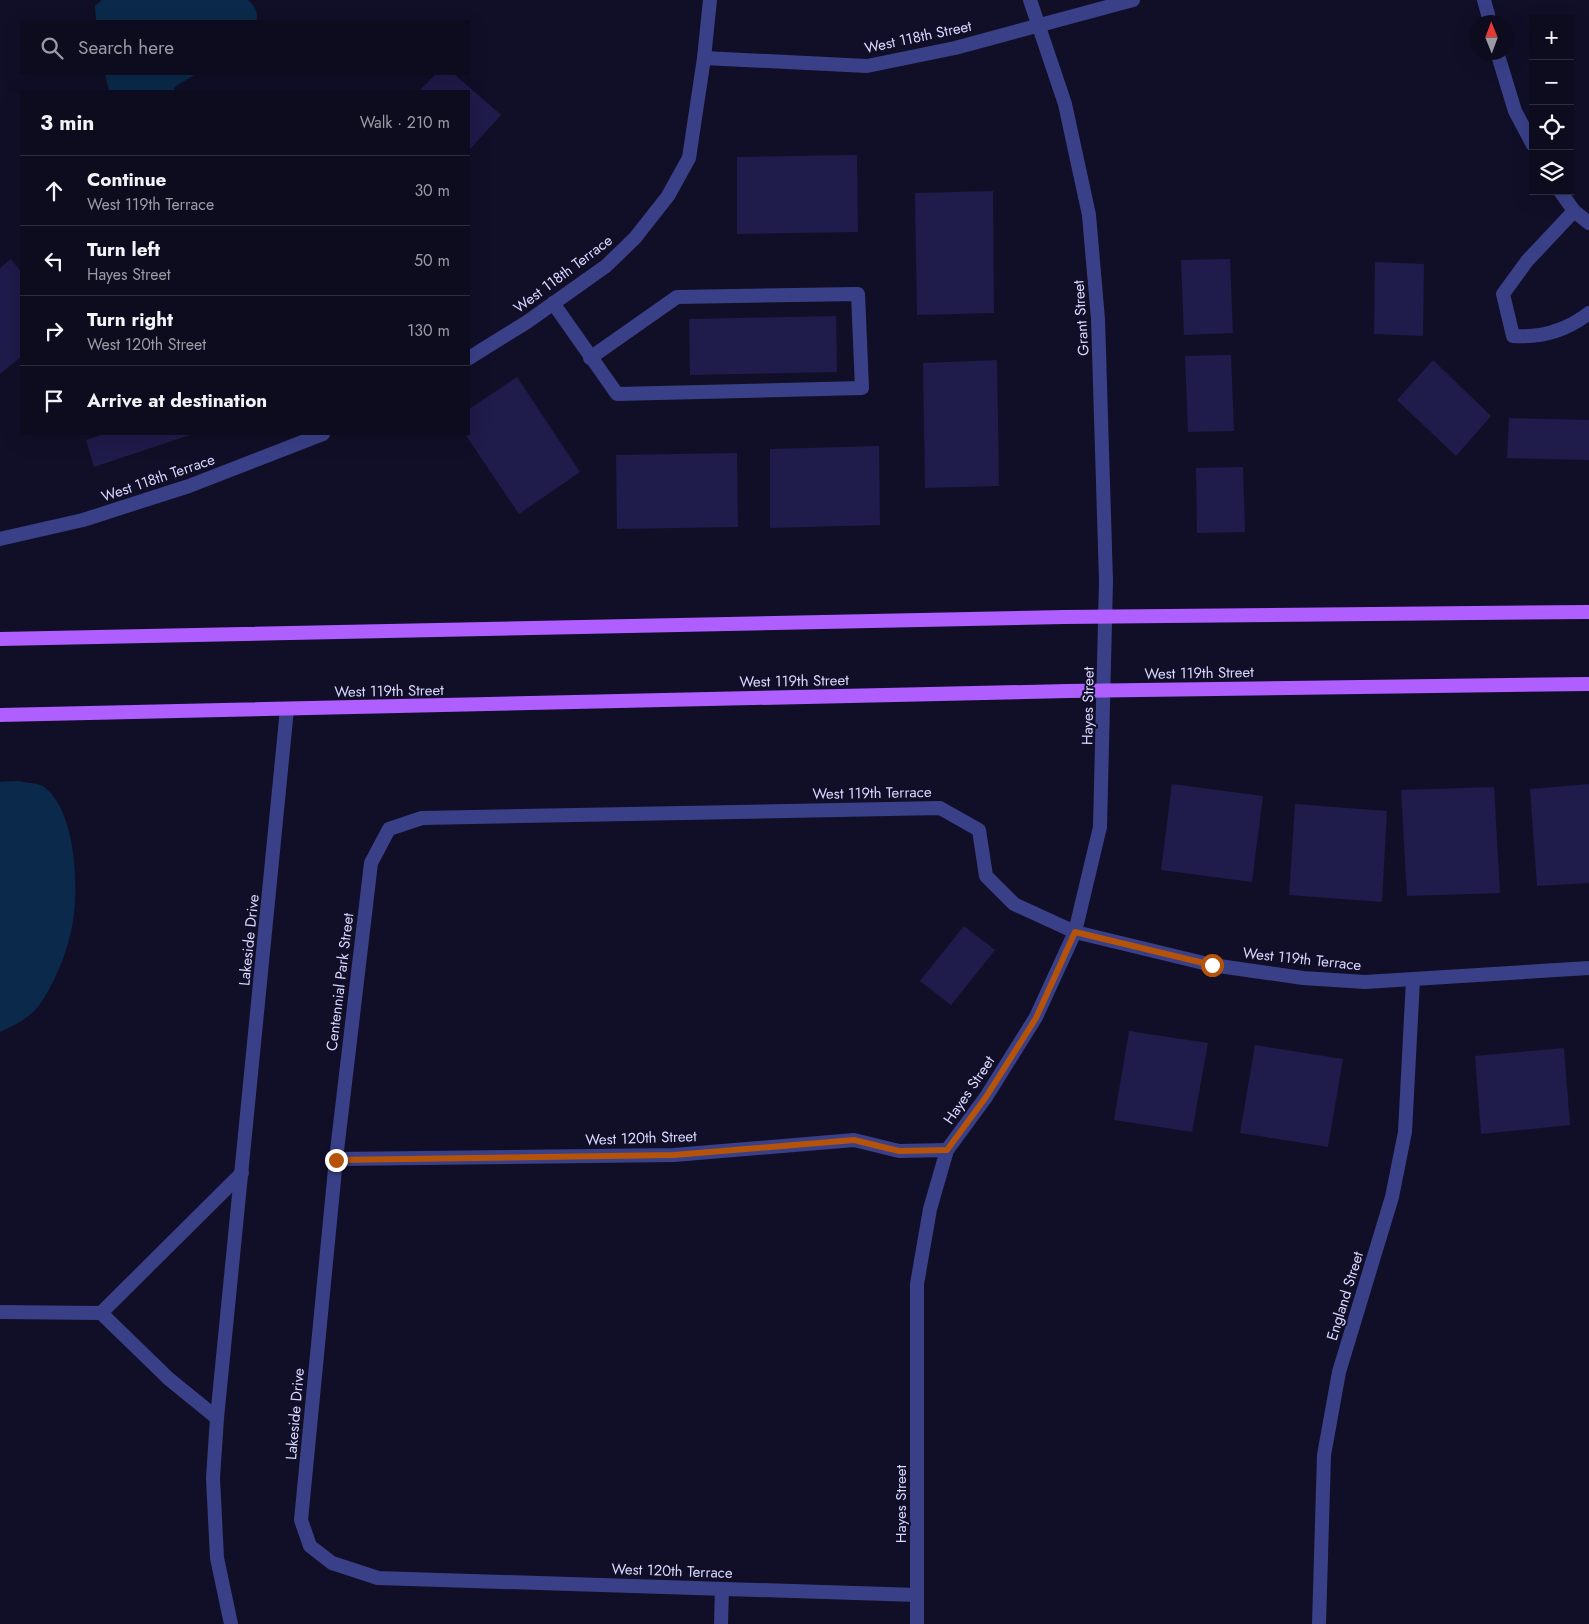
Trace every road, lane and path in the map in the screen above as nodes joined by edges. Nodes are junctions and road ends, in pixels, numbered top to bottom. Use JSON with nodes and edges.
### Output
{"nodes":[{"id":1,"x":710,"y":0,"type":"edge"},
{"id":2,"x":1030,"y":0,"type":"edge"},
{"id":3,"x":1133,"y":0,"type":"edge"},
{"id":4,"x":1484,"y":0,"type":"edge"},
{"id":5,"x":1488,"y":15,"type":"edge"},
{"id":6,"x":1039,"y":24,"type":"junction"},
{"id":7,"x":704,"y":58,"type":"junction"},
{"id":8,"x":1500,"y":60,"type":"edge"},
{"id":9,"x":1529,"y":137,"type":"edge"},
{"id":10,"x":1563,"y":195,"type":"edge"},
{"id":11,"x":1574,"y":211,"type":"junction"},
{"id":12,"x":1589,"y":223,"type":"edge"},
{"id":13,"x":553,"y":303,"type":"junction"},
{"id":14,"x":1589,"y":313,"type":"edge"},
{"id":15,"x":470,"y":357,"type":"edge"},
{"id":16,"x":590,"y":358,"type":"junction"},
{"id":17,"x":319,"y":435,"type":"edge"},
{"id":18,"x":0,"y":539,"type":"edge"},
{"id":19,"x":1589,"y":612,"type":"edge"},
{"id":20,"x":1106,"y":617,"type":"junction"},
{"id":21,"x":0,"y":640,"type":"edge"},
{"id":22,"x":1589,"y":684,"type":"edge"},
{"id":23,"x":1104,"y":690,"type":"junction"},
{"id":24,"x":287,"y":709,"type":"junction"},
{"id":25,"x":0,"y":715,"type":"edge"},
{"id":26,"x":389,"y":828,"type":"joint"},
{"id":27,"x":1075,"y":932,"type":"junction"},
{"id":28,"x":1589,"y":968,"type":"edge"},
{"id":29,"x":1413,"y":980,"type":"junction"},
{"id":30,"x":947,"y":1150,"type":"junction"},
{"id":31,"x":336,"y":1160,"type":"junction"},
{"id":32,"x":242,"y":1173,"type":"junction"},
{"id":33,"x":0,"y":1312,"type":"edge"},
{"id":34,"x":101,"y":1313,"type":"junction"},
{"id":35,"x":217,"y":1418,"type":"junction"},
{"id":36,"x":426,"y":1580,"type":"joint"},
{"id":37,"x":722,"y":1589,"type":"junction"},
{"id":38,"x":917,"y":1595,"type":"junction"},
{"id":39,"x":231,"y":1624,"type":"edge"},
{"id":40,"x":721,"y":1624,"type":"edge"},
{"id":41,"x":917,"y":1624,"type":"edge"},
{"id":42,"x":1319,"y":1624,"type":"edge"}],
"edges":[{"from":1,"to":7,"type":"street"},
{"from":2,"to":6,"type":"street","name":"Grant Street"},
{"from":3,"to":6,"type":"street","name":"West 118th Street"},
{"from":4,"to":5,"type":"street"},
{"from":6,"to":7,"type":"street","name":"West 118th Street"},
{"from":6,"to":20,"type":"street","name":"Grant Street"},
{"from":7,"to":13,"type":"street","name":"West 118th Terrace"},
{"from":8,"to":9,"type":"street"},
{"from":10,"to":11,"type":"street"},
{"from":11,"to":12,"type":"street"},
{"from":11,"to":14,"type":"street"},
{"from":13,"to":15,"type":"street","name":"West 118th Terrace"},
{"from":13,"to":16,"type":"street"},
{"from":16,"to":16,"type":"street"},
{"from":17,"to":18,"type":"street","name":"West 118th Terrace"},
{"from":19,"to":20,"type":"main road"},
{"from":20,"to":21,"type":"main road"},
{"from":20,"to":23,"type":"street","name":"Hayes Street"},
{"from":22,"to":23,"type":"main road","name":"West 119th Street"},
{"from":23,"to":24,"type":"main road","name":"West 119th Street"},
{"from":23,"to":27,"type":"street","name":"Hayes Street"},
{"from":24,"to":25,"type":"main road","name":"West 119th Street"},
{"from":24,"to":32,"type":"street","name":"Lakeside Drive"},
{"from":26,"to":27,"type":"street","name":"West 119th Terrace"},
{"from":26,"to":31,"type":"street","name":"Centennial Park Street"},
{"from":27,"to":29,"type":"street","name":"West 119th Terrace"},
{"from":27,"to":30,"type":"street","name":"Hayes Street"},
{"from":28,"to":29,"type":"street","name":"West 119th Terrace"},
{"from":29,"to":42,"type":"street","name":"England Street"},
{"from":30,"to":31,"type":"street","name":"West 120th Street"},
{"from":30,"to":38,"type":"street","name":"Hayes Street"},
{"from":31,"to":36,"type":"street","name":"Lakeside Drive"},
{"from":32,"to":34,"type":"street"},
{"from":32,"to":35,"type":"street","name":"Lakeside Drive"},
{"from":33,"to":34,"type":"street"},
{"from":34,"to":35,"type":"street"},
{"from":35,"to":39,"type":"street","name":"Lakeside Drive"},
{"from":36,"to":37,"type":"street","name":"West 120th Terrace"},
{"from":37,"to":38,"type":"street","name":"West 120th Terrace"},
{"from":37,"to":40,"type":"street"},
{"from":38,"to":41,"type":"street","name":"Hayes Street"}]}
